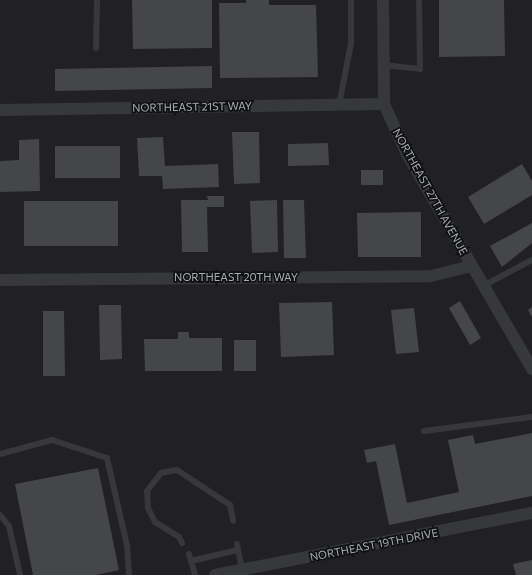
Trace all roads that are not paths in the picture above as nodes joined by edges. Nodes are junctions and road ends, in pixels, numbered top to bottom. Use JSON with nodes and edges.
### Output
{"nodes":[{"id":1,"x":97,"y":0,"type":"edge"},
{"id":2,"x":352,"y":0,"type":"edge"},
{"id":3,"x":383,"y":0,"type":"edge"},
{"id":4,"x":419,"y":0,"type":"edge"},
{"id":5,"x":96,"y":48,"type":"dead end"},
{"id":6,"x":384,"y":65,"type":"junction"},
{"id":7,"x":384,"y":104,"type":"junction"},
{"id":8,"x":339,"y":105,"type":"junction"},
{"id":9,"x":0,"y":110,"type":"edge"},
{"id":10,"x":532,"y":260,"type":"edge"},
{"id":11,"x":471,"y":266,"type":"junction"},
{"id":12,"x":0,"y":280,"type":"edge"},
{"id":13,"x":483,"y":286,"type":"junction"},
{"id":14,"x":532,"y":369,"type":"edge"},
{"id":15,"x":532,"y":417,"type":"edge"},
{"id":16,"x":424,"y":431,"type":"dead end"},
{"id":17,"x":0,"y":454,"type":"edge"},
{"id":18,"x":532,"y":513,"type":"edge"},
{"id":19,"x":0,"y":515,"type":"edge"},
{"id":20,"x":233,"y":521,"type":"dead end"},
{"id":21,"x":182,"y":543,"type":"dead end"},
{"id":22,"x":242,"y":570,"type":"junction"},
{"id":23,"x":20,"y":575,"type":"edge"},
{"id":24,"x":129,"y":575,"type":"edge"},
{"id":25,"x":195,"y":575,"type":"edge"},
{"id":26,"x":215,"y":575,"type":"edge"}],
"edges":[{"from":1,"to":5,"type":"lane"},
{"from":2,"to":8,"type":"lane"},
{"from":3,"to":6,"type":"street","name":"NORTHEAST 27TH AVENUE"},
{"from":4,"to":6,"type":"lane"},
{"from":6,"to":7,"type":"street","name":"NORTHEAST 27TH AVENUE"},
{"from":7,"to":8,"type":"street","name":"NORTHEAST 21ST WAY"},
{"from":7,"to":11,"type":"street","name":"NORTHEAST 27TH AVENUE"},
{"from":8,"to":9,"type":"street","name":"NORTHEAST 21ST WAY"},
{"from":10,"to":13,"type":"lane"},
{"from":11,"to":12,"type":"street","name":"NORTHEAST 20TH WAY"},
{"from":11,"to":13,"type":"street","name":"NORTHEAST 27TH AVENUE"},
{"from":13,"to":14,"type":"street","name":"NORTHEAST 27TH AVENUE"},
{"from":15,"to":16,"type":"lane"},
{"from":17,"to":24,"type":"lane"},
{"from":18,"to":22,"type":"street","name":"NORTHEAST 19TH DRIVE"},
{"from":19,"to":23,"type":"lane"},
{"from":20,"to":21,"type":"lane"},
{"from":22,"to":25,"type":"lane"},
{"from":22,"to":26,"type":"street","name":"NORTHEAST 19TH DRIVE"}]}
